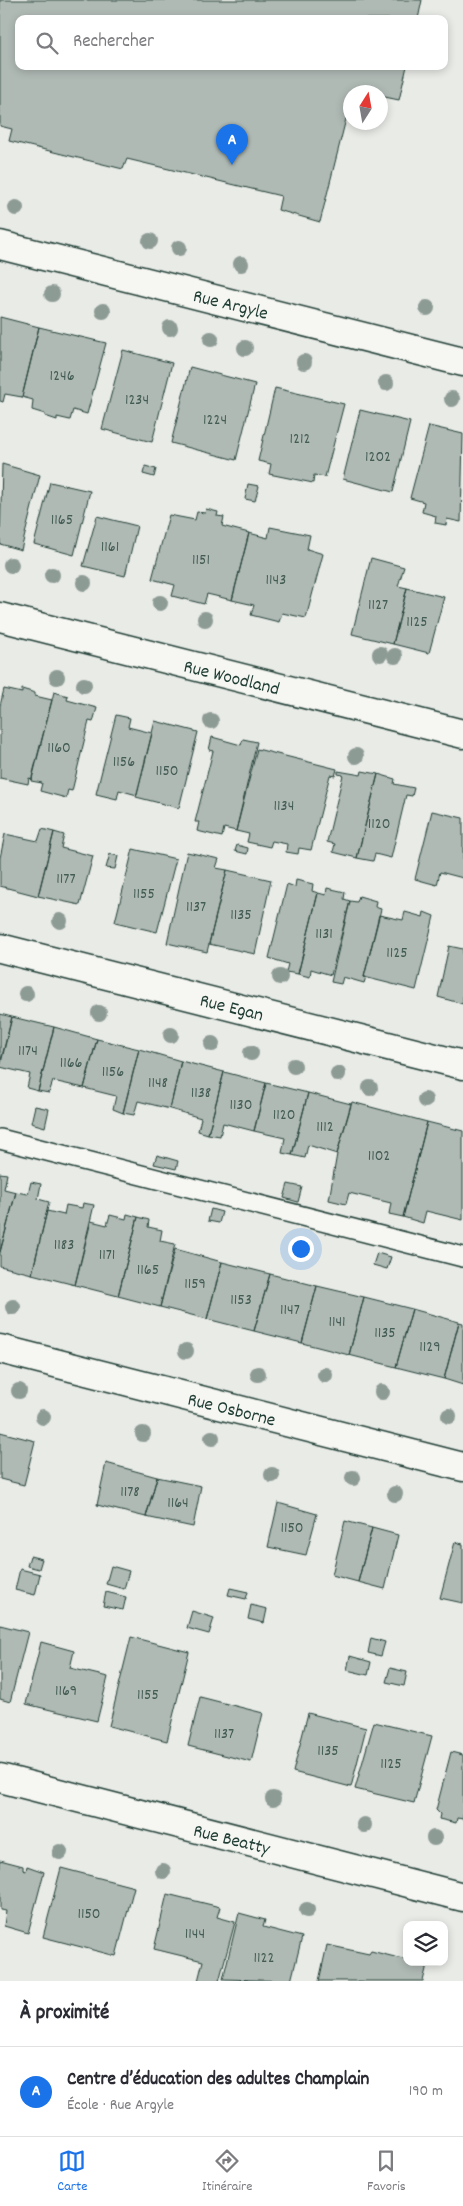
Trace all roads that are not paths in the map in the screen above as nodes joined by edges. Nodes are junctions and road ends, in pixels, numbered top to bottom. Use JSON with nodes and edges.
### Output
{"nodes":[{"id":1,"x":0,"y":245,"type":"edge"},
{"id":2,"x":463,"y":362,"type":"edge"},
{"id":3,"x":0,"y":617,"type":"edge"},
{"id":4,"x":463,"y":734,"type":"edge"},
{"id":5,"x":0,"y":948,"type":"edge"},
{"id":6,"x":463,"y":1065,"type":"edge"},
{"id":7,"x":0,"y":1139,"type":"edge"},
{"id":8,"x":463,"y":1257,"type":"edge"},
{"id":9,"x":0,"y":1349,"type":"edge"},
{"id":10,"x":463,"y":1467,"type":"edge"},
{"id":11,"x":0,"y":1778,"type":"edge"},
{"id":12,"x":463,"y":1897,"type":"edge"}],
"edges":[{"from":1,"to":2,"type":"street","name":"Rue Argyle"},
{"from":3,"to":4,"type":"street","name":"Rue Woodland"},
{"from":5,"to":6,"type":"street","name":"Rue Egan"},
{"from":7,"to":8,"type":"lane"},
{"from":9,"to":10,"type":"street","name":"Rue Osborne"},
{"from":11,"to":12,"type":"street","name":"Rue Beatty"}]}
